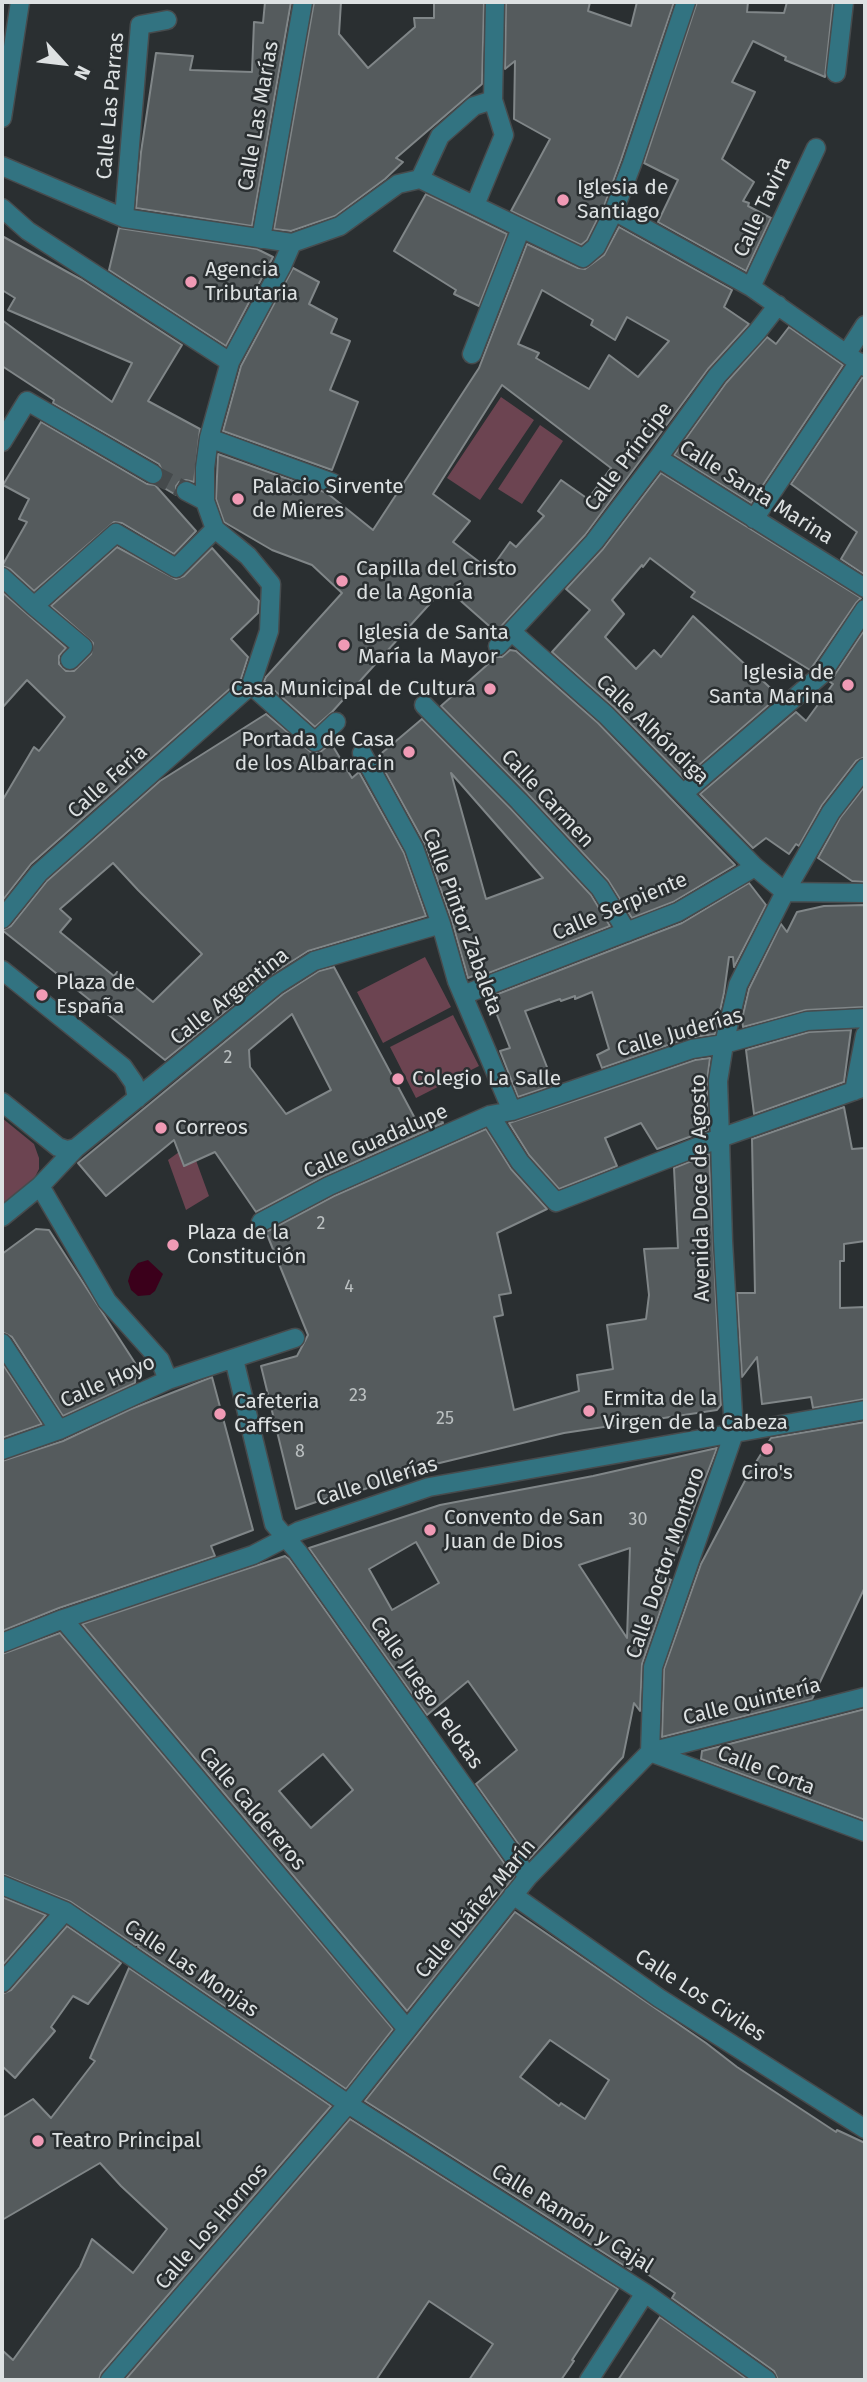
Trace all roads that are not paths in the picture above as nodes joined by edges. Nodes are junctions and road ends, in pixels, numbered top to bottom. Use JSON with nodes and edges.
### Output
{"nodes":[{"id":1,"x":20,"y":2,"type":"edge"},
{"id":2,"x":303,"y":2,"type":"edge"},
{"id":3,"x":495,"y":2,"type":"edge"},
{"id":4,"x":686,"y":2,"type":"edge"},
{"id":5,"x":844,"y":2,"type":"edge"},
{"id":6,"x":167,"y":20,"type":"dead end"},
{"id":7,"x":836,"y":73,"type":"dead end"},
{"id":8,"x":493,"y":100,"type":"junction"},
{"id":9,"x":2,"y":118,"type":"edge"},
{"id":10,"x":816,"y":148,"type":"dead end"},
{"id":11,"x":2,"y":166,"type":"edge"},
{"id":12,"x":420,"y":179,"type":"junction"},
{"id":13,"x":475,"y":205,"type":"junction"},
{"id":14,"x":2,"y":208,"type":"edge"},
{"id":15,"x":614,"y":211,"type":"junction"},
{"id":16,"x":124,"y":218,"type":"junction"},
{"id":17,"x":521,"y":228,"type":"junction"},
{"id":18,"x":261,"y":239,"type":"junction"},
{"id":19,"x":292,"y":243,"type":"junction"},
{"id":20,"x":751,"y":287,"type":"junction"},
{"id":21,"x":778,"y":305,"type":"junction"},
{"id":22,"x":865,"y":325,"type":"edge"},
{"id":23,"x":472,"y":354,"type":"dead end"},
{"id":24,"x":857,"y":361,"type":"edge"},
{"id":25,"x":230,"y":362,"type":"junction"},
{"id":26,"x":209,"y":438,"type":"junction"},
{"id":27,"x":2,"y":442,"type":"edge"},
{"id":28,"x":658,"y":458,"type":"junction"},
{"id":29,"x":153,"y":474,"type":"tunnel mouth"},
{"id":30,"x":333,"y":483,"type":"dead end"},
{"id":31,"x":186,"y":491,"type":"tunnel mouth"},
{"id":32,"x":205,"y":501,"type":"junction"},
{"id":33,"x":754,"y":519,"type":"junction"},
{"id":34,"x":215,"y":529,"type":"junction"},
{"id":35,"x":2,"y":578,"type":"edge"},
{"id":36,"x":865,"y":588,"type":"edge"},
{"id":37,"x":34,"y":606,"type":"junction"},
{"id":38,"x":865,"y":609,"type":"edge"},
{"id":39,"x":512,"y":632,"type":"junction"},
{"id":40,"x":498,"y":646,"type":"dead end"},
{"id":41,"x":70,"y":660,"type":"dead end"},
{"id":42,"x":251,"y":685,"type":"junction"},
{"id":43,"x":424,"y":705,"type":"dead end"},
{"id":44,"x":336,"y":722,"type":"dead end"},
{"id":45,"x":362,"y":753,"type":"dead end"},
{"id":46,"x":865,"y":768,"type":"edge"},
{"id":47,"x":685,"y":792,"type":"junction"},
{"id":48,"x":755,"y":867,"type":"junction"},
{"id":49,"x":785,"y":892,"type":"junction"},
{"id":50,"x":865,"y":893,"type":"edge"},
{"id":51,"x":2,"y":919,"type":"edge"},
{"id":52,"x":441,"y":924,"type":"junction"},
{"id":53,"x":627,"y":932,"type":"junction"},
{"id":54,"x":2,"y":970,"type":"edge"},
{"id":55,"x":463,"y":995,"type":"junction"},
{"id":56,"x":865,"y":1018,"type":"edge"},
{"id":57,"x":865,"y":1035,"type":"edge"},
{"id":58,"x":724,"y":1044,"type":"junction"},
{"id":59,"x":859,"y":1089,"type":"edge"},
{"id":60,"x":137,"y":1099,"type":"junction"},
{"id":61,"x":2,"y":1102,"type":"edge"},
{"id":62,"x":512,"y":1111,"type":"junction"},
{"id":63,"x":490,"y":1115,"type":"junction"},
{"id":64,"x":720,"y":1138,"type":"junction"},
{"id":65,"x":76,"y":1148,"type":"junction"},
{"id":66,"x":40,"y":1186,"type":"junction"},
{"id":67,"x":2,"y":1217,"type":"edge"},
{"id":68,"x":261,"y":1222,"type":"dead end"},
{"id":69,"x":295,"y":1338,"type":"dead end"},
{"id":70,"x":2,"y":1343,"type":"edge"},
{"id":71,"x":234,"y":1359,"type":"junction"},
{"id":72,"x":168,"y":1380,"type":"junction"},
{"id":73,"x":865,"y":1410,"type":"edge"},
{"id":74,"x":58,"y":1430,"type":"junction"},
{"id":75,"x":734,"y":1433,"type":"junction"},
{"id":76,"x":2,"y":1450,"type":"edge"},
{"id":77,"x":285,"y":1538,"type":"junction"},
{"id":78,"x":63,"y":1619,"type":"junction"},
{"id":79,"x":2,"y":1643,"type":"edge"},
{"id":80,"x":865,"y":1697,"type":"edge"},
{"id":81,"x":650,"y":1752,"type":"junction"},
{"id":82,"x":865,"y":1832,"type":"edge"},
{"id":83,"x":528,"y":1877,"type":"junction"},
{"id":84,"x":2,"y":1885,"type":"edge"},
{"id":85,"x":513,"y":1895,"type":"junction"},
{"id":86,"x":65,"y":1911,"type":"junction"},
{"id":87,"x":2,"y":1983,"type":"edge"},
{"id":88,"x":407,"y":2029,"type":"junction"},
{"id":89,"x":348,"y":2104,"type":"junction"},
{"id":90,"x":865,"y":2129,"type":"edge"},
{"id":91,"x":645,"y":2292,"type":"junction"},
{"id":92,"x":110,"y":2380,"type":"edge"},
{"id":93,"x":589,"y":2380,"type":"edge"},
{"id":94,"x":767,"y":2380,"type":"edge"}],
"edges":[{"from":1,"to":9,"type":"street"},
{"from":2,"to":18,"type":"street","name":"Calle Las Marías"},
{"from":3,"to":8,"type":"street"},
{"from":4,"to":15,"type":"street"},
{"from":5,"to":7,"type":"street"},
{"from":6,"to":16,"type":"street","name":"Calle Las Parras"},
{"from":8,"to":12,"type":"street"},
{"from":8,"to":13,"type":"street"},
{"from":10,"to":20,"type":"street","name":"Calle Tavira"},
{"from":11,"to":16,"type":"street"},
{"from":12,"to":13,"type":"street"},
{"from":12,"to":19,"type":"street"},
{"from":13,"to":17,"type":"street"},
{"from":14,"to":25,"type":"street"},
{"from":15,"to":17,"type":"street"},
{"from":15,"to":20,"type":"street"},
{"from":16,"to":18,"type":"street"},
{"from":17,"to":23,"type":"street"},
{"from":18,"to":19,"type":"street"},
{"from":19,"to":25,"type":"street"},
{"from":20,"to":21,"type":"street"},
{"from":21,"to":24,"type":"street"},
{"from":21,"to":28,"type":"street","name":"Calle Príncipe"},
{"from":22,"to":24,"type":"street"},
{"from":24,"to":33,"type":"street"},
{"from":25,"to":26,"type":"street"},
{"from":26,"to":30,"type":"street"},
{"from":26,"to":32,"type":"street"},
{"from":27,"to":29,"type":"street"},
{"from":28,"to":33,"type":"street","name":"Calle Santa Marina"},
{"from":28,"to":39,"type":"street","name":"Calle Príncipe"},
{"from":31,"to":32,"type":"street"},
{"from":32,"to":34,"type":"street"},
{"from":33,"to":36,"type":"street","name":"Calle Santa Marina"},
{"from":34,"to":37,"type":"street"},
{"from":34,"to":42,"type":"street"},
{"from":35,"to":37,"type":"street"},
{"from":37,"to":41,"type":"street"},
{"from":38,"to":47,"type":"street"},
{"from":39,"to":40,"type":"street","name":"Calle Príncipe"},
{"from":39,"to":47,"type":"street","name":"Calle Alhóndiga"},
{"from":42,"to":44,"type":"street"},
{"from":42,"to":51,"type":"street","name":"Calle Feria"},
{"from":43,"to":53,"type":"street","name":"Calle Carmen"},
{"from":45,"to":52,"type":"street","name":"Calle Pintor Zabaleta"},
{"from":46,"to":49,"type":"street","name":"Avenida Doce de Agosto"},
{"from":47,"to":48,"type":"street","name":"Calle Alhóndiga"},
{"from":48,"to":49,"type":"street"},
{"from":48,"to":53,"type":"street","name":"Calle Serpiente"},
{"from":49,"to":50,"type":"street"},
{"from":49,"to":58,"type":"street","name":"Avenida Doce de Agosto"},
{"from":52,"to":55,"type":"street","name":"Calle Pintor Zabaleta"},
{"from":52,"to":60,"type":"street","name":"Calle Argentina"},
{"from":53,"to":55,"type":"street","name":"Calle Serpiente"},
{"from":54,"to":60,"type":"street"},
{"from":55,"to":62,"type":"street","name":"Calle Pintor Zabaleta"},
{"from":56,"to":58,"type":"street","name":"Calle Juderías"},
{"from":57,"to":59,"type":"street"},
{"from":58,"to":62,"type":"street","name":"Calle Juderías"},
{"from":58,"to":64,"type":"street","name":"Avenida Doce de Agosto"},
{"from":59,"to":64,"type":"street"},
{"from":60,"to":65,"type":"street"},
{"from":61,"to":65,"type":"street"},
{"from":62,"to":63,"type":"street","name":"Calle Guadalupe"},
{"from":63,"to":64,"type":"street"},
{"from":63,"to":68,"type":"street","name":"Calle Guadalupe"},
{"from":64,"to":75,"type":"street","name":"Avenida Doce de Agosto"},
{"from":65,"to":66,"type":"street"},
{"from":66,"to":67,"type":"street"},
{"from":66,"to":72,"type":"street"},
{"from":69,"to":71,"type":"street"},
{"from":70,"to":74,"type":"street"},
{"from":71,"to":72,"type":"street","name":"Calle Hoyo"},
{"from":71,"to":77,"type":"street"},
{"from":72,"to":74,"type":"street","name":"Calle Hoyo"},
{"from":73,"to":75,"type":"street","name":"Calle Ollerías"},
{"from":74,"to":76,"type":"street","name":"Calle Hoyo"},
{"from":75,"to":77,"type":"street","name":"Calle Ollerías"},
{"from":75,"to":81,"type":"street","name":"Calle Doctor Montoro"},
{"from":77,"to":78,"type":"street","name":"Calle Ollerías"},
{"from":77,"to":83,"type":"street","name":"Calle Juego Pelotas"},
{"from":78,"to":79,"type":"street","name":"Calle Ollerías"},
{"from":78,"to":88,"type":"street","name":"Calle Caldereros"},
{"from":80,"to":81,"type":"street","name":"Calle Quintería"},
{"from":81,"to":82,"type":"street","name":"Calle Corta"},
{"from":81,"to":83,"type":"street","name":"Calle Ibáñez Marín"},
{"from":83,"to":85,"type":"street","name":"Calle Ibáñez Marín"},
{"from":84,"to":86,"type":"street","name":"Calle Las Monjas"},
{"from":85,"to":88,"type":"street","name":"Calle Ibáñez Marín"},
{"from":85,"to":90,"type":"street","name":"Calle Los Civiles"},
{"from":86,"to":87,"type":"street"},
{"from":86,"to":89,"type":"street","name":"Calle Las Monjas"},
{"from":88,"to":89,"type":"street","name":"Calle Ibáñez Marín"},
{"from":89,"to":91,"type":"street","name":"Calle Ramón y Cajal"},
{"from":89,"to":92,"type":"street","name":"Calle Los Hornos"},
{"from":91,"to":93,"type":"street"},
{"from":91,"to":94,"type":"street","name":"Calle Ramón y Cajal"}]}
